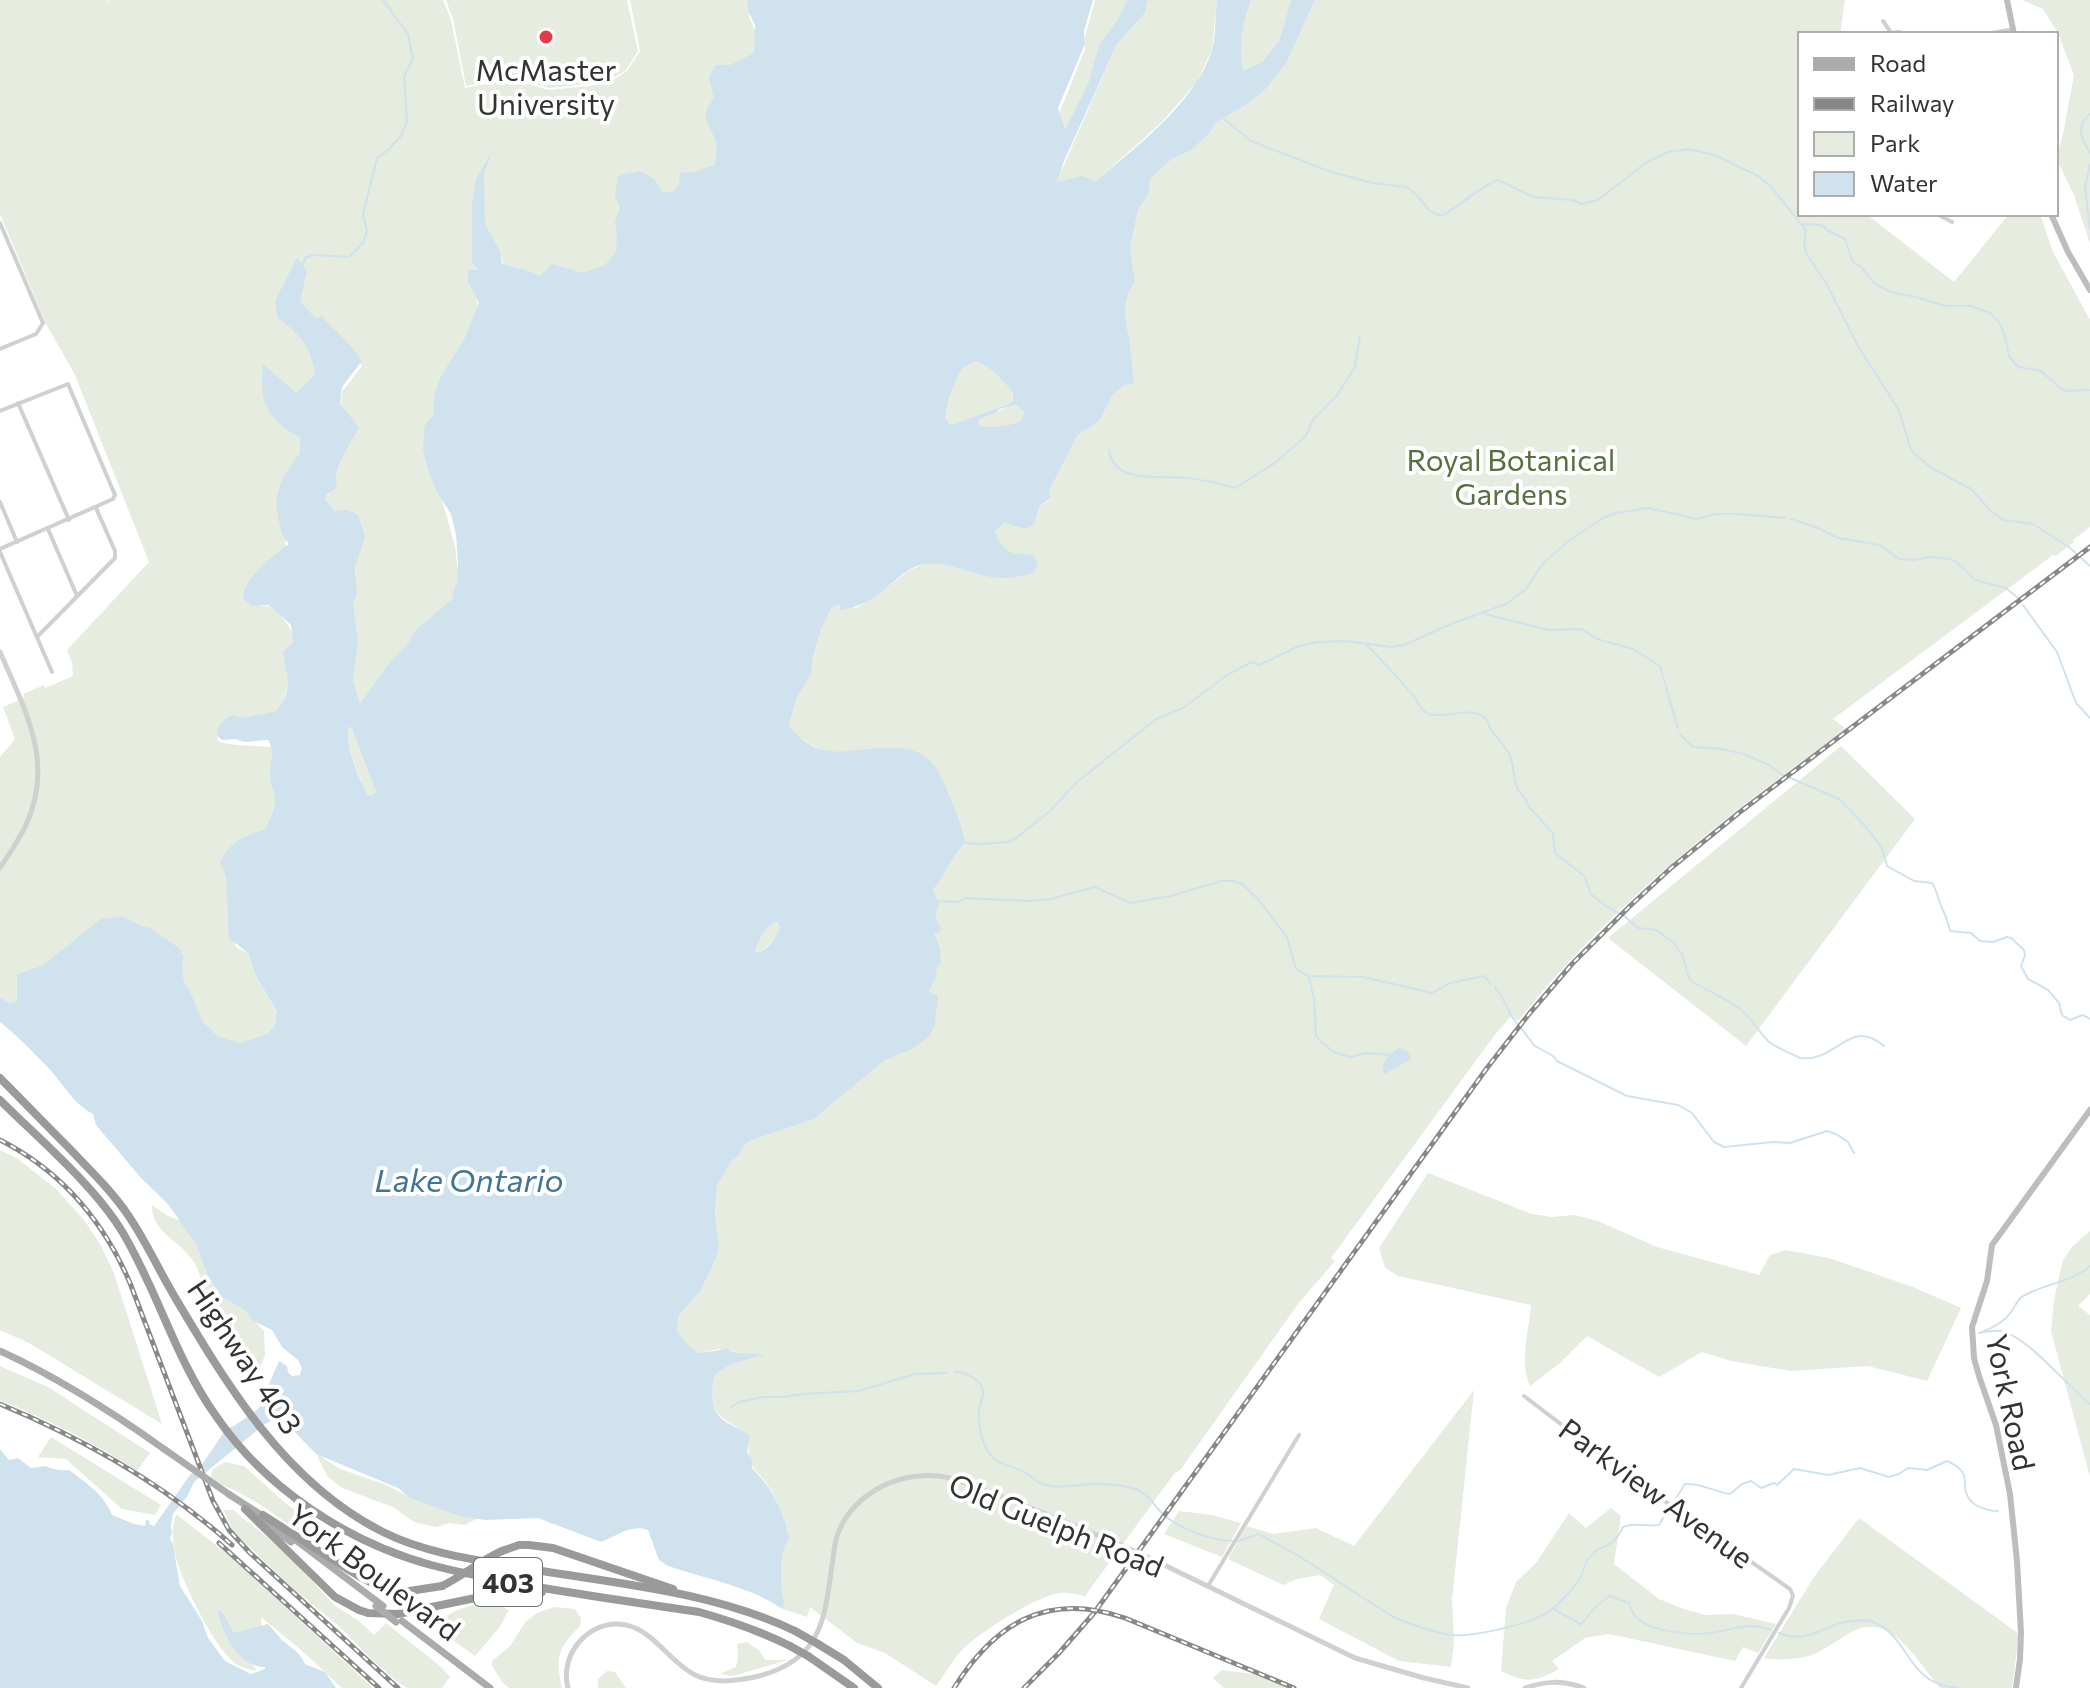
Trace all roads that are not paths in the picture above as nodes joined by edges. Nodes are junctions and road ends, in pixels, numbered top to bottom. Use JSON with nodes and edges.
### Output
{"nodes":[{"id":1,"x":2007,"y":0,"type":"edge"},
{"id":2,"x":1883,"y":21,"type":"dead end"},
{"id":3,"x":1891,"y":32,"type":"edge"},
{"id":4,"x":2014,"y":32,"type":"edge"},
{"id":5,"x":1941,"y":216,"type":"edge"},
{"id":6,"x":2052,"y":216,"type":"edge"},
{"id":7,"x":1952,"y":222,"type":"dead end"},
{"id":8,"x":0,"y":223,"type":"edge"},
{"id":9,"x":2090,"y":290,"type":"edge"},
{"id":10,"x":0,"y":349,"type":"edge"},
{"id":11,"x":18,"y":403,"type":"junction"},
{"id":12,"x":0,"y":411,"type":"edge"},
{"id":13,"x":0,"y":502,"type":"edge"},
{"id":14,"x":96,"y":508,"type":"junction"},
{"id":15,"x":69,"y":520,"type":"junction"},
{"id":16,"x":48,"y":529,"type":"junction"},
{"id":17,"x":17,"y":542,"type":"junction"},
{"id":18,"x":0,"y":551,"type":"edge"},
{"id":19,"x":77,"y":596,"type":"junction"},
{"id":20,"x":37,"y":637,"type":"junction"},
{"id":21,"x":0,"y":652,"type":"edge"},
{"id":22,"x":52,"y":672,"type":"dead end"},
{"id":23,"x":0,"y":868,"type":"edge"},
{"id":24,"x":0,"y":1078,"type":"edge"},
{"id":25,"x":0,"y":1100,"type":"edge"},
{"id":26,"x":2090,"y":1110,"type":"edge"},
{"id":27,"x":0,"y":1351,"type":"edge"},
{"id":28,"x":1524,"y":1396,"type":"dead end"},
{"id":29,"x":1299,"y":1435,"type":"dead end"},
{"id":30,"x":230,"y":1495,"type":"junction"},
{"id":31,"x":245,"y":1509,"type":"junction"},
{"id":32,"x":263,"y":1515,"type":"junction"},
{"id":33,"x":1208,"y":1586,"type":"junction"},
{"id":34,"x":697,"y":1597,"type":"junction"},
{"id":35,"x":629,"y":1602,"type":"junction"},
{"id":36,"x":379,"y":1606,"type":"junction"},
{"id":37,"x":399,"y":1622,"type":"junction"},
{"id":38,"x":482,"y":1688,"type":"edge"},
{"id":39,"x":490,"y":1688,"type":"edge"},
{"id":40,"x":568,"y":1688,"type":"edge"},
{"id":41,"x":854,"y":1688,"type":"edge"},
{"id":42,"x":878,"y":1688,"type":"edge"},
{"id":43,"x":1468,"y":1688,"type":"edge"},
{"id":44,"x":1525,"y":1688,"type":"edge"},
{"id":45,"x":1584,"y":1688,"type":"edge"},
{"id":46,"x":1741,"y":1688,"type":"edge"},
{"id":47,"x":2016,"y":1688,"type":"edge"}],
"edges":[{"from":1,"to":4,"type":"main road"},
{"from":2,"to":3,"type":"street"},
{"from":5,"to":7,"type":"street"},
{"from":6,"to":9,"type":"main road"},
{"from":8,"to":10,"type":"street"},
{"from":11,"to":12,"type":"street"},
{"from":11,"to":14,"type":"street"},
{"from":11,"to":15,"type":"street"},
{"from":13,"to":17,"type":"street"},
{"from":14,"to":15,"type":"street"},
{"from":14,"to":19,"type":"street"},
{"from":15,"to":16,"type":"street"},
{"from":16,"to":17,"type":"street"},
{"from":16,"to":19,"type":"street"},
{"from":17,"to":18,"type":"street"},
{"from":18,"to":20,"type":"street"},
{"from":19,"to":20,"type":"street"},
{"from":20,"to":22,"type":"street"},
{"from":21,"to":23,"type":"street"},
{"from":24,"to":34,"type":"highway","name":"Highway 403","number":"403"},
{"from":25,"to":35,"type":"highway","name":"Highway 403","number":"403"},
{"from":26,"to":47,"type":"main road","name":"York Road"},
{"from":27,"to":30,"type":"main road","name":"York Boulevard","bridge":true},
{"from":28,"to":46,"type":"street","name":"Parkview Avenue"},
{"from":29,"to":33,"type":"street"},
{"from":30,"to":31,"type":"main road","name":"York Boulevard"},
{"from":30,"to":32,"type":"main road","name":"York Boulevard"},
{"from":31,"to":35,"type":"highway"},
{"from":31,"to":36,"type":"main road","name":"York Boulevard"},
{"from":32,"to":34,"type":"highway","bridge":true},
{"from":32,"to":36,"type":"main road","name":"York Boulevard"},
{"from":33,"to":40,"type":"street","name":"Old Guelph Road","bridge":true},
{"from":33,"to":43,"type":"street","name":"Old Guelph Road"},
{"from":34,"to":42,"type":"highway","name":"Highway 403","number":"403","bridge":true},
{"from":35,"to":41,"type":"highway","name":"Highway 403","number":"403","bridge":true},
{"from":36,"to":37,"type":"main road","name":"York Boulevard","bridge":true},
{"from":37,"to":38,"type":"main road","name":"York Boulevard"},
{"from":37,"to":39,"type":"main road","name":"York Boulevard"},
{"from":44,"to":45,"type":"street"}]}
